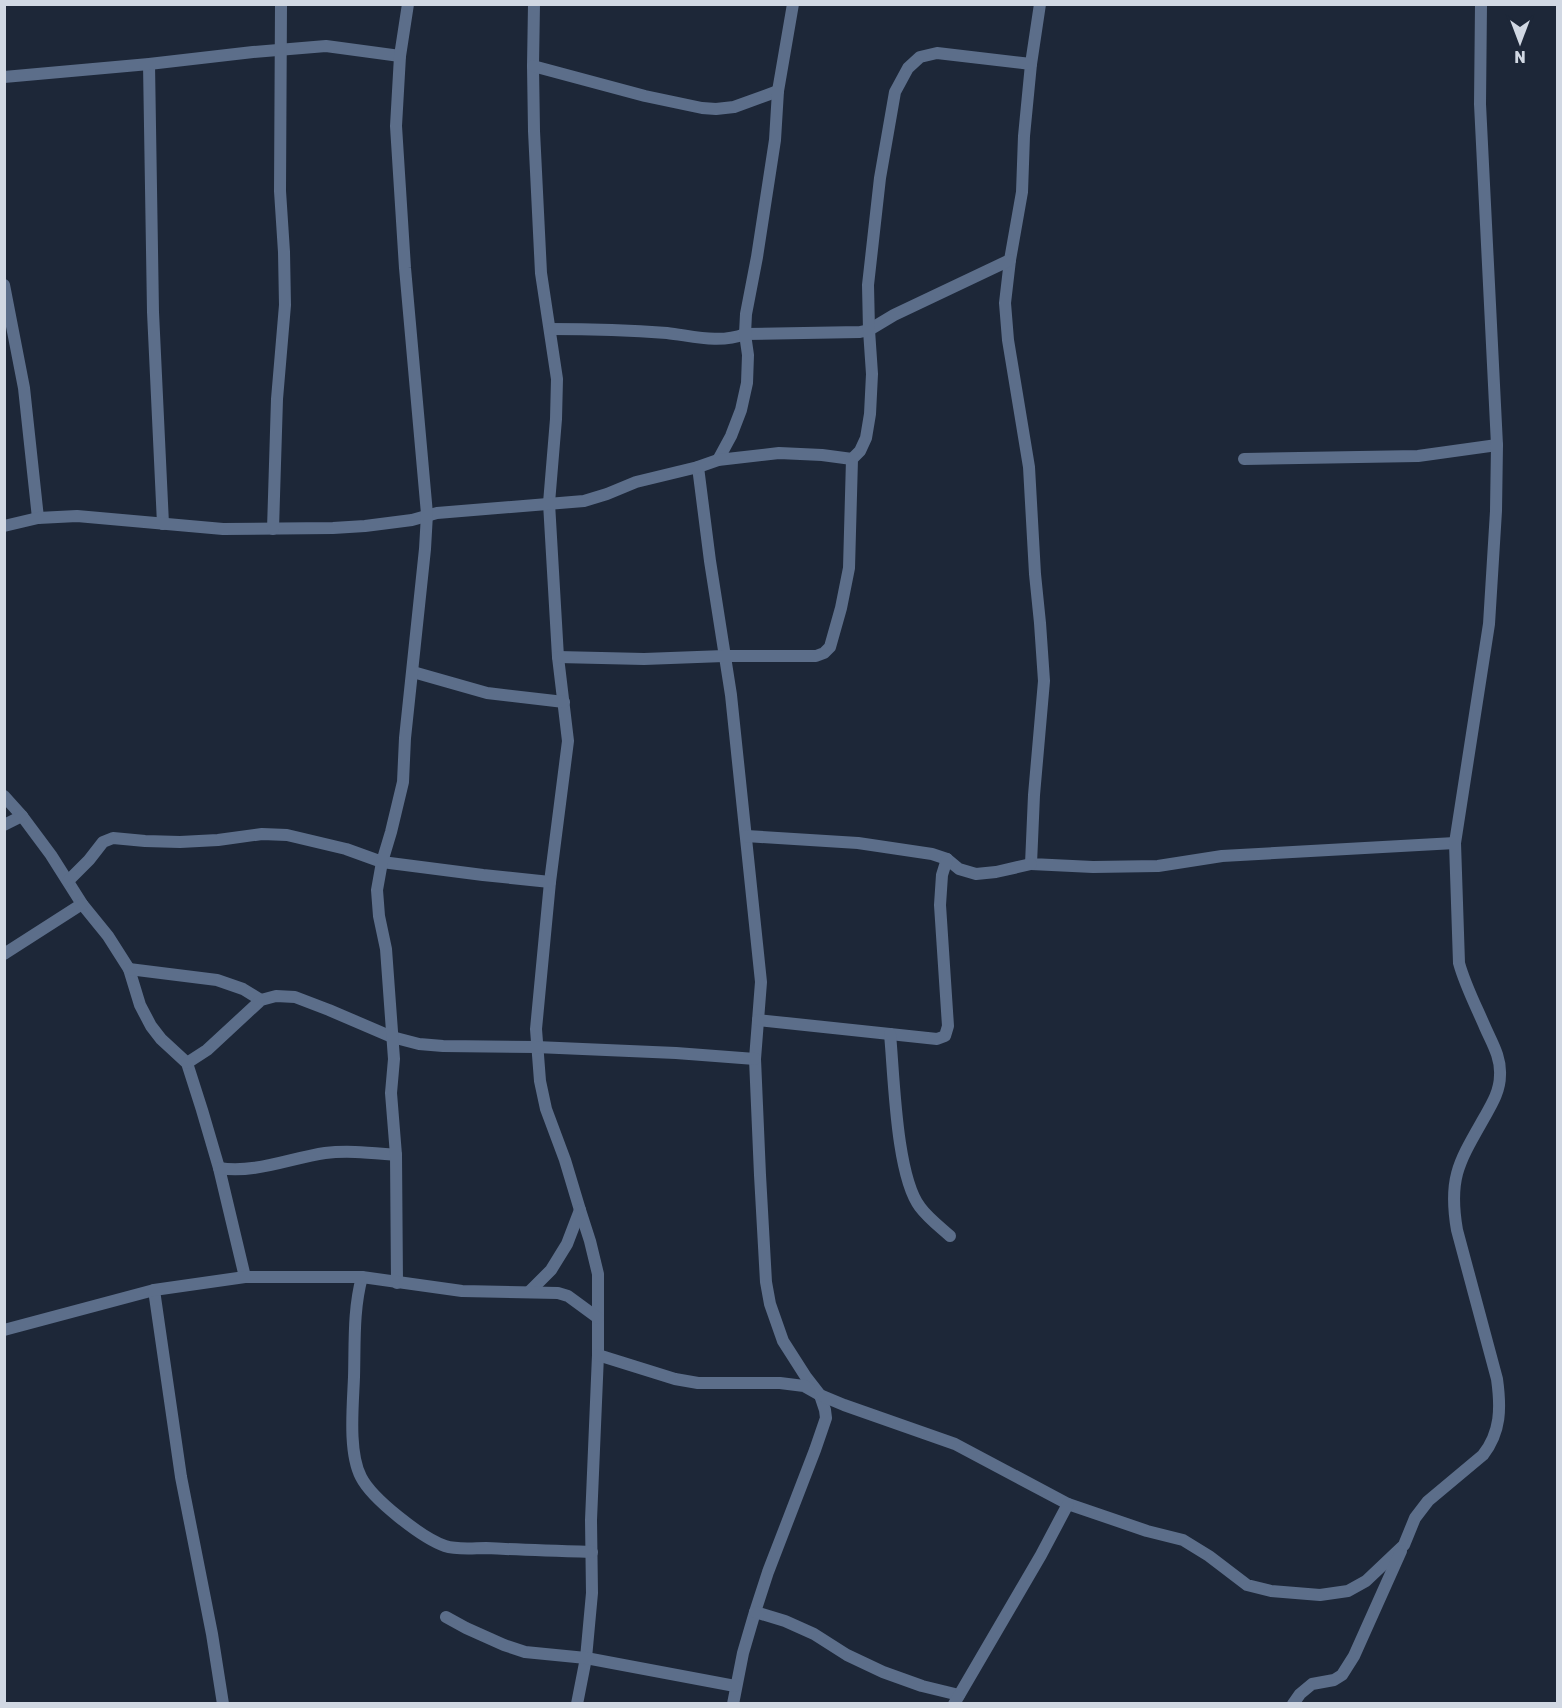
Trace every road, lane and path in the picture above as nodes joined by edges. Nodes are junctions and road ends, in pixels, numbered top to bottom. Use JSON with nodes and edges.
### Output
{"nodes":[{"id":1,"x":281,"y":4,"type":"edge"},
{"id":2,"x":408,"y":4,"type":"edge"},
{"id":3,"x":534,"y":4,"type":"edge"},
{"id":4,"x":793,"y":4,"type":"edge"},
{"id":5,"x":1040,"y":4,"type":"edge"},
{"id":6,"x":1481,"y":4,"type":"edge"},
{"id":7,"x":280,"y":50,"type":"junction"},
{"id":8,"x":400,"y":56,"type":"junction"},
{"id":9,"x":149,"y":64,"type":"junction"},
{"id":10,"x":1031,"y":64,"type":"junction"},
{"id":11,"x":533,"y":66,"type":"junction"},
{"id":12,"x":4,"y":77,"type":"edge"},
{"id":13,"x":778,"y":91,"type":"junction"},
{"id":14,"x":1010,"y":260,"type":"junction"},
{"id":15,"x":4,"y":285,"type":"edge"},
{"id":16,"x":550,"y":328,"type":"junction"},
{"id":17,"x":869,"y":330,"type":"junction"},
{"id":18,"x":745,"y":334,"type":"junction"},
{"id":19,"x":1497,"y":445,"type":"junction"},
{"id":20,"x":852,"y":459,"type":"junction"},
{"id":21,"x":1244,"y":459,"type":"dead end"},
{"id":22,"x":718,"y":460,"type":"junction"},
{"id":23,"x":698,"y":467,"type":"junction"},
{"id":24,"x":549,"y":504,"type":"junction"},
{"id":25,"x":427,"y":514,"type":"junction"},
{"id":26,"x":38,"y":518,"type":"junction"},
{"id":27,"x":163,"y":524,"type":"junction"},
{"id":28,"x":4,"y":526,"type":"edge"},
{"id":29,"x":273,"y":529,"type":"junction"},
{"id":30,"x":724,"y":656,"type":"junction"},
{"id":31,"x":558,"y":657,"type":"junction"},
{"id":32,"x":413,"y":672,"type":"junction"},
{"id":33,"x":564,"y":702,"type":"junction"},
{"id":34,"x":4,"y":796,"type":"edge"},
{"id":35,"x":22,"y":816,"type":"junction"},
{"id":36,"x":4,"y":825,"type":"edge"},
{"id":37,"x":746,"y":836,"type":"junction"},
{"id":38,"x":1455,"y":843,"type":"junction"},
{"id":39,"x":947,"y":859,"type":"junction"},
{"id":40,"x":382,"y":862,"type":"junction"},
{"id":41,"x":1031,"y":864,"type":"junction"},
{"id":42,"x":68,"y":881,"type":"junction"},
{"id":43,"x":550,"y":882,"type":"junction"},
{"id":44,"x":82,"y":904,"type":"junction"},
{"id":45,"x":4,"y":954,"type":"edge"},
{"id":46,"x":129,"y":969,"type":"junction"},
{"id":47,"x":261,"y":1000,"type":"junction"},
{"id":48,"x":758,"y":1020,"type":"junction"},
{"id":49,"x":890,"y":1034,"type":"junction"},
{"id":50,"x":392,"y":1037,"type":"junction"},
{"id":51,"x":536,"y":1047,"type":"junction"},
{"id":52,"x":755,"y":1059,"type":"junction"},
{"id":53,"x":187,"y":1063,"type":"junction"},
{"id":54,"x":396,"y":1155,"type":"junction"},
{"id":55,"x":219,"y":1168,"type":"junction"},
{"id":56,"x":579,"y":1210,"type":"junction"},
{"id":57,"x":950,"y":1236,"type":"dead end"},
{"id":58,"x":245,"y":1277,"type":"junction"},
{"id":59,"x":362,"y":1277,"type":"junction"},
{"id":60,"x":397,"y":1283,"type":"junction"},
{"id":61,"x":154,"y":1290,"type":"junction"},
{"id":62,"x":529,"y":1292,"type":"junction"},
{"id":63,"x":598,"y":1318,"type":"junction"},
{"id":64,"x":4,"y":1330,"type":"edge"},
{"id":65,"x":598,"y":1355,"type":"junction"},
{"id":66,"x":820,"y":1395,"type":"junction"},
{"id":67,"x":1068,"y":1504,"type":"junction"},
{"id":68,"x":1404,"y":1545,"type":"junction"},
{"id":69,"x":592,"y":1552,"type":"junction"},
{"id":70,"x":755,"y":1612,"type":"junction"},
{"id":71,"x":446,"y":1617,"type":"dead end"},
{"id":72,"x":586,"y":1658,"type":"junction"},
{"id":73,"x":735,"y":1686,"type":"junction"},
{"id":74,"x":957,"y":1699,"type":"edge"},
{"id":75,"x":223,"y":1704,"type":"edge"},
{"id":76,"x":577,"y":1704,"type":"edge"},
{"id":77,"x":733,"y":1704,"type":"edge"},
{"id":78,"x":1293,"y":1704,"type":"edge"}],
"edges":[{"from":1,"to":7,"type":"street"},
{"from":2,"to":8,"type":"street"},
{"from":3,"to":11,"type":"street"},
{"from":4,"to":13,"type":"street"},
{"from":5,"to":10,"type":"street"},
{"from":6,"to":19,"type":"street"},
{"from":7,"to":8,"type":"street"},
{"from":7,"to":9,"type":"street"},
{"from":7,"to":29,"type":"street"},
{"from":8,"to":25,"type":"street"},
{"from":9,"to":12,"type":"street"},
{"from":9,"to":27,"type":"street"},
{"from":10,"to":14,"type":"street"},
{"from":10,"to":17,"type":"street"},
{"from":11,"to":13,"type":"street"},
{"from":11,"to":16,"type":"street"},
{"from":13,"to":18,"type":"street"},
{"from":14,"to":17,"type":"street"},
{"from":14,"to":41,"type":"street"},
{"from":15,"to":26,"type":"street"},
{"from":16,"to":18,"type":"street"},
{"from":16,"to":24,"type":"street"},
{"from":17,"to":18,"type":"street"},
{"from":17,"to":20,"type":"street"},
{"from":18,"to":22,"type":"street"},
{"from":19,"to":21,"type":"street"},
{"from":19,"to":38,"type":"street"},
{"from":20,"to":22,"type":"street"},
{"from":20,"to":30,"type":"street"},
{"from":22,"to":23,"type":"street"},
{"from":23,"to":24,"type":"street"},
{"from":23,"to":30,"type":"street"},
{"from":24,"to":25,"type":"street"},
{"from":24,"to":31,"type":"street"},
{"from":25,"to":29,"type":"street"},
{"from":25,"to":32,"type":"street"},
{"from":26,"to":27,"type":"street"},
{"from":26,"to":28,"type":"street"},
{"from":27,"to":29,"type":"street"},
{"from":30,"to":31,"type":"street"},
{"from":30,"to":37,"type":"street"},
{"from":31,"to":33,"type":"street"},
{"from":32,"to":33,"type":"street"},
{"from":32,"to":40,"type":"street"},
{"from":33,"to":43,"type":"street"},
{"from":34,"to":35,"type":"street"},
{"from":35,"to":36,"type":"street"},
{"from":35,"to":42,"type":"street"},
{"from":37,"to":39,"type":"street"},
{"from":37,"to":48,"type":"street"},
{"from":38,"to":41,"type":"street"},
{"from":38,"to":68,"type":"street"},
{"from":39,"to":41,"type":"street"},
{"from":39,"to":49,"type":"street"},
{"from":40,"to":42,"type":"street"},
{"from":40,"to":43,"type":"street"},
{"from":40,"to":50,"type":"street"},
{"from":42,"to":44,"type":"street"},
{"from":43,"to":51,"type":"street"},
{"from":44,"to":45,"type":"street"},
{"from":44,"to":46,"type":"street"},
{"from":46,"to":47,"type":"street"},
{"from":46,"to":53,"type":"street"},
{"from":47,"to":50,"type":"street"},
{"from":47,"to":53,"type":"street"},
{"from":48,"to":49,"type":"street"},
{"from":48,"to":52,"type":"street"},
{"from":49,"to":57,"type":"street"},
{"from":50,"to":51,"type":"street"},
{"from":50,"to":54,"type":"street"},
{"from":51,"to":52,"type":"street"},
{"from":51,"to":56,"type":"street"},
{"from":52,"to":66,"type":"street"},
{"from":53,"to":55,"type":"street"},
{"from":54,"to":55,"type":"street"},
{"from":54,"to":60,"type":"street"},
{"from":55,"to":58,"type":"street"},
{"from":56,"to":62,"type":"street"},
{"from":56,"to":63,"type":"street"},
{"from":58,"to":59,"type":"street"},
{"from":58,"to":61,"type":"street"},
{"from":59,"to":60,"type":"street"},
{"from":59,"to":69,"type":"street"},
{"from":60,"to":62,"type":"street"},
{"from":61,"to":64,"type":"street"},
{"from":61,"to":75,"type":"street"},
{"from":62,"to":63,"type":"street"},
{"from":63,"to":65,"type":"street"},
{"from":65,"to":66,"type":"street"},
{"from":65,"to":69,"type":"street"},
{"from":66,"to":67,"type":"street"},
{"from":66,"to":70,"type":"street"},
{"from":67,"to":68,"type":"street"},
{"from":67,"to":74,"type":"street"},
{"from":68,"to":78,"type":"street"},
{"from":69,"to":72,"type":"street"},
{"from":70,"to":73,"type":"street"},
{"from":70,"to":74,"type":"street"},
{"from":71,"to":72,"type":"street"},
{"from":72,"to":73,"type":"street"},
{"from":72,"to":76,"type":"street"},
{"from":73,"to":77,"type":"street"}]}
